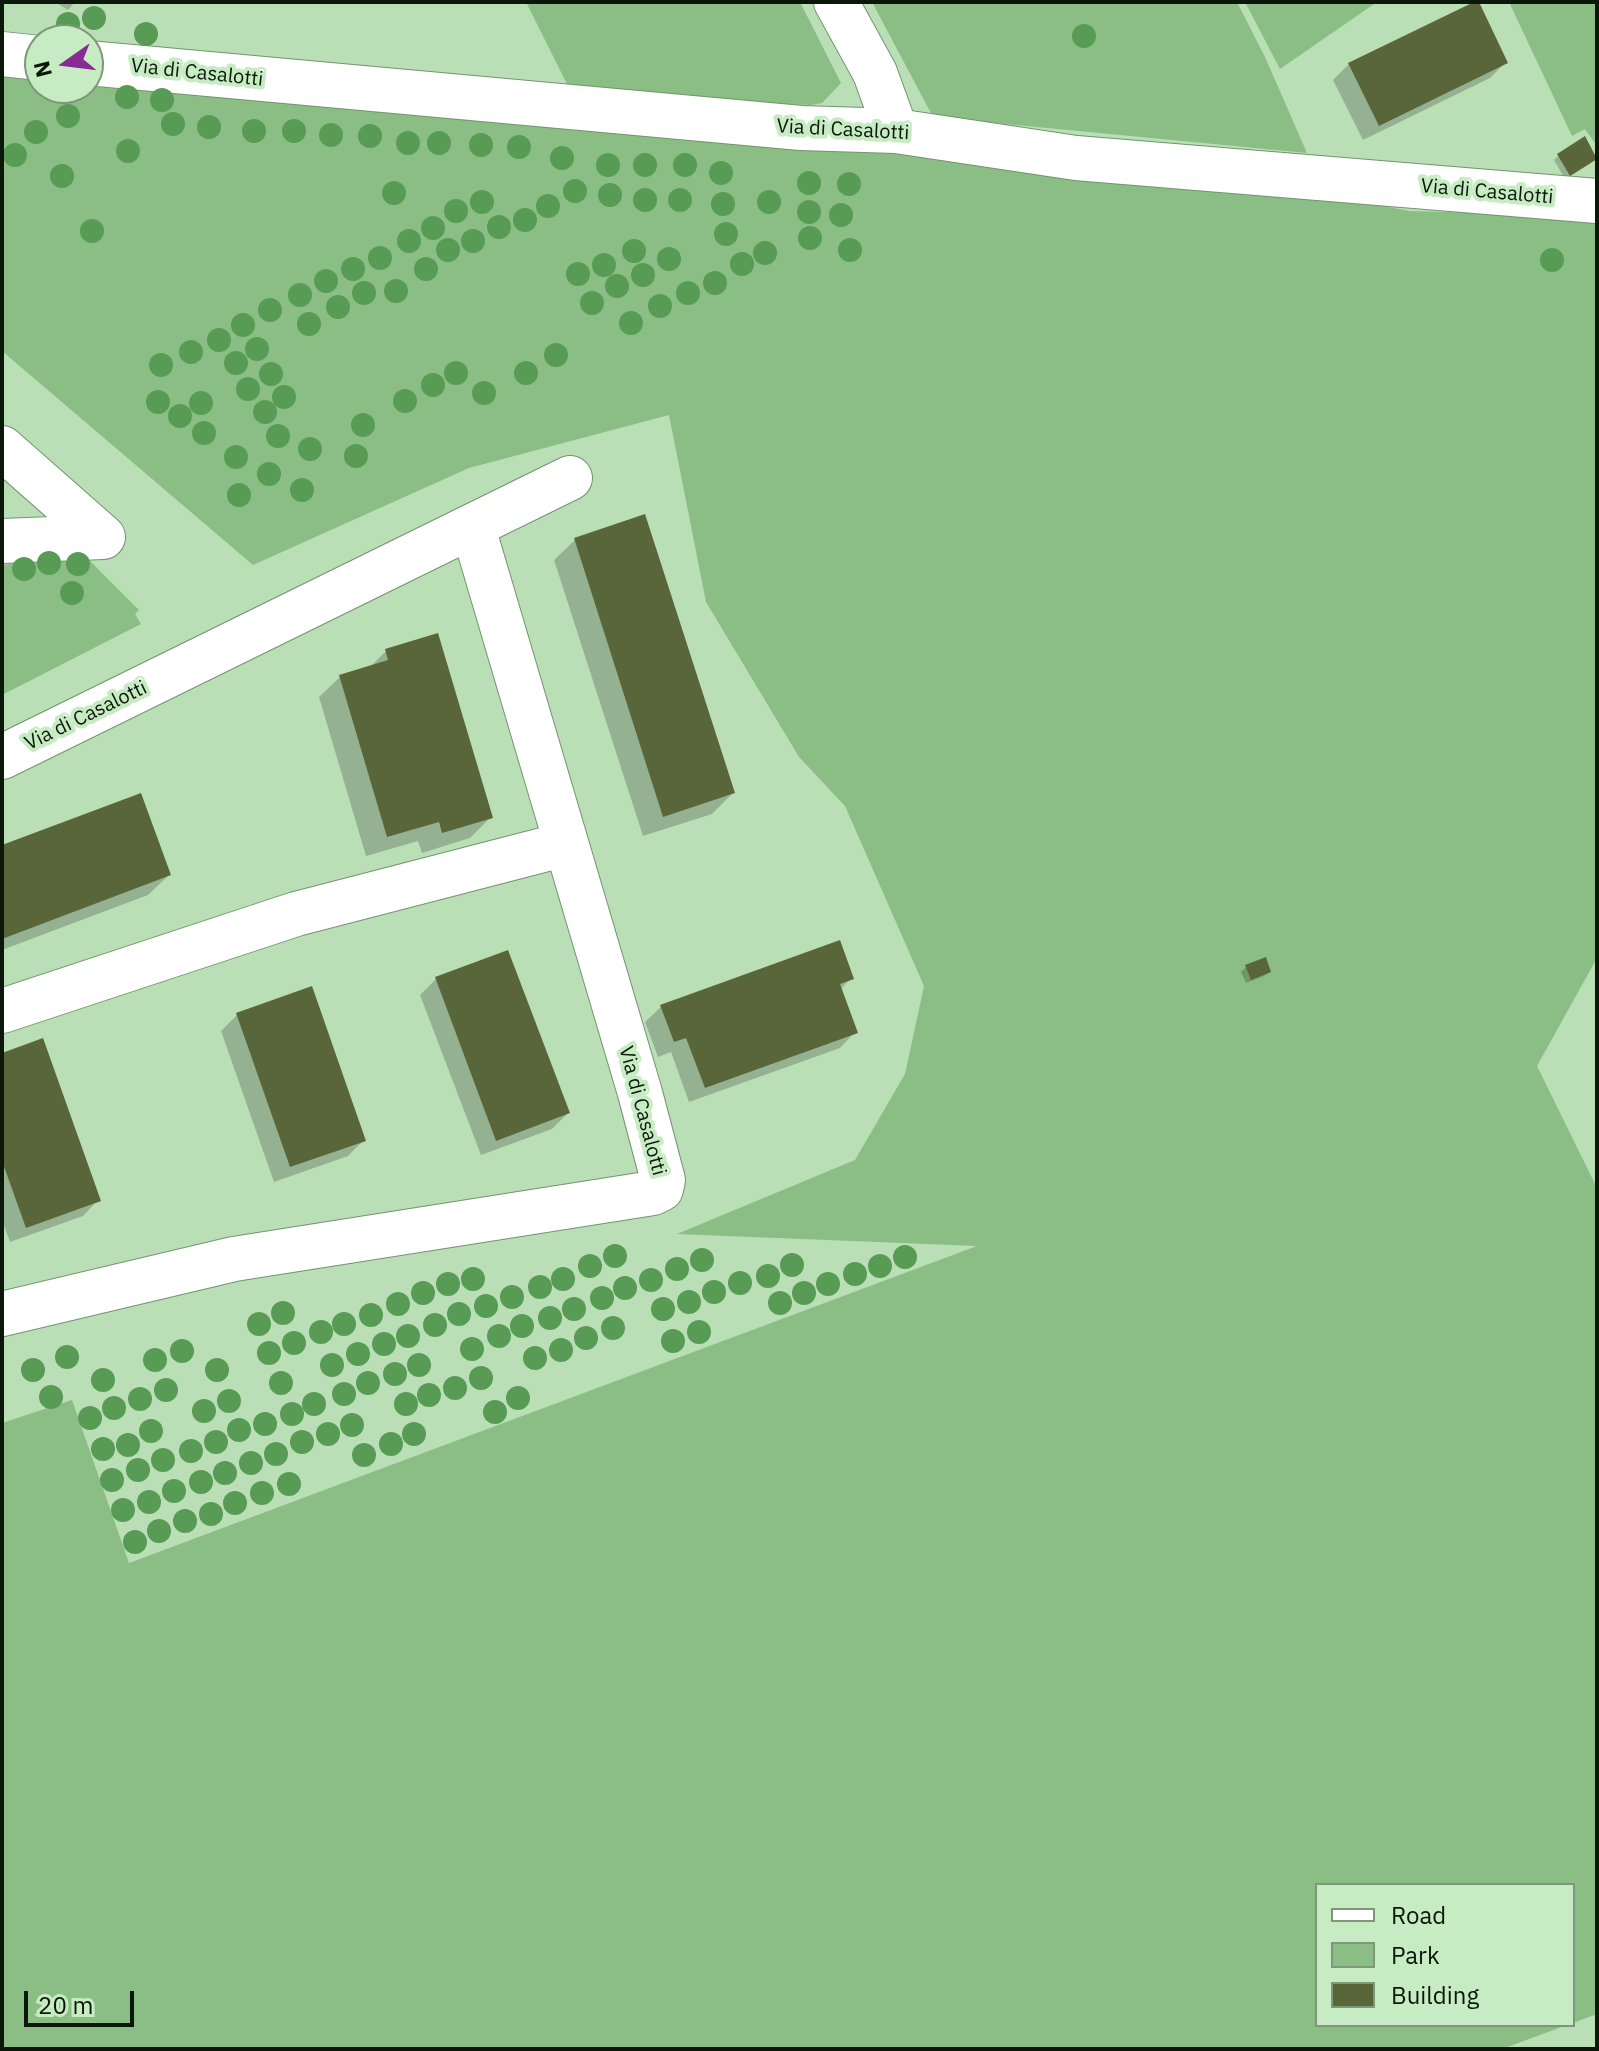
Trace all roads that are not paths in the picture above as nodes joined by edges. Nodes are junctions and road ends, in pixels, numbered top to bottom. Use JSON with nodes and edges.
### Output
{"nodes":[{"id":1,"x":836,"y":2,"type":"edge"},
{"id":2,"x":2,"y":54,"type":"edge"},
{"id":3,"x":24,"y":56,"type":"edge"},
{"id":4,"x":104,"y":64,"type":"edge"},
{"id":5,"x":896,"y":131,"type":"junction"},
{"id":6,"x":1597,"y":201,"type":"edge"},
{"id":7,"x":2,"y":448,"type":"edge"},
{"id":8,"x":570,"y":478,"type":"dead end"},
{"id":9,"x":473,"y":528,"type":"junction"},
{"id":10,"x":2,"y":541,"type":"edge"},
{"id":11,"x":2,"y":757,"type":"edge"},
{"id":12,"x":566,"y":844,"type":"junction"},
{"id":13,"x":2,"y":1011,"type":"edge"},
{"id":14,"x":2,"y":1314,"type":"edge"}],
"edges":[{"from":1,"to":5,"type":"street"},
{"from":2,"to":3,"type":"street"},
{"from":4,"to":5,"type":"street","name":"Via di Casalotti"},
{"from":5,"to":6,"type":"street","name":"Via di Casalotti"},
{"from":7,"to":10,"type":"street"},
{"from":8,"to":9,"type":"street","name":"Via di Casalotti"},
{"from":9,"to":11,"type":"street","name":"Via di Casalotti"},
{"from":9,"to":12,"type":"street","name":"Via di Casalotti"},
{"from":12,"to":13,"type":"street"},
{"from":12,"to":14,"type":"street","name":"Via di Casalotti"}]}
